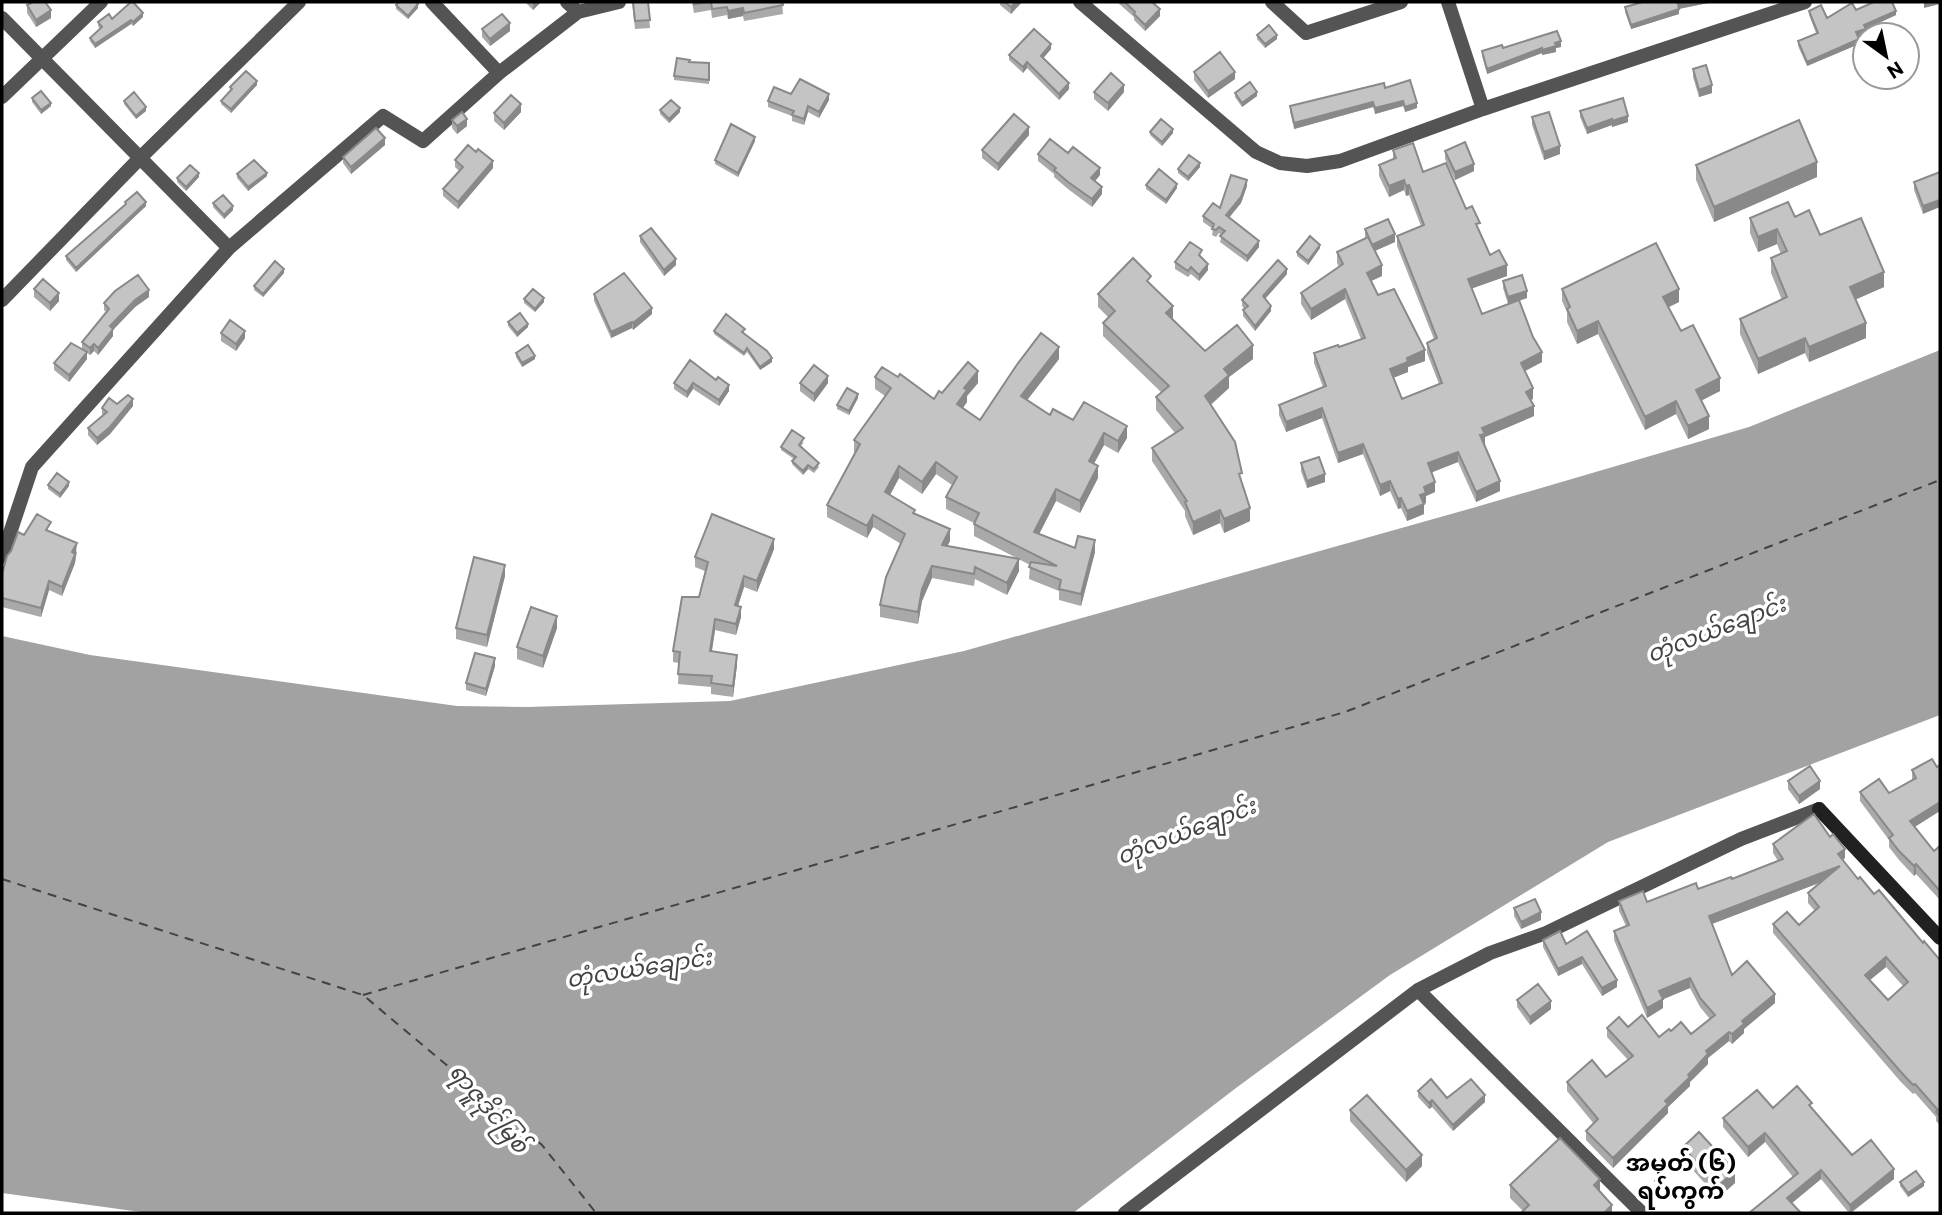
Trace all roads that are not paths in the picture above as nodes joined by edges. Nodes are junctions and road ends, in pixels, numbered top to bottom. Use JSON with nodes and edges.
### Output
{"nodes":[{"id":1,"x":101,"y":2,"type":"edge"},
{"id":2,"x":299,"y":2,"type":"edge"},
{"id":3,"x":432,"y":2,"type":"edge"},
{"id":4,"x":619,"y":2,"type":"edge"},
{"id":5,"x":1080,"y":2,"type":"edge"},
{"id":6,"x":1272,"y":2,"type":"edge"},
{"id":7,"x":1401,"y":2,"type":"edge"},
{"id":8,"x":1448,"y":2,"type":"edge"},
{"id":9,"x":1805,"y":2,"type":"edge"},
{"id":10,"x":573,"y":7,"type":"edge"},
{"id":11,"x":2,"y":18,"type":"edge"},
{"id":12,"x":41,"y":58,"type":"junction"},
{"id":13,"x":499,"y":73,"type":"junction"},
{"id":14,"x":2,"y":97,"type":"edge"},
{"id":15,"x":1483,"y":109,"type":"junction"},
{"id":16,"x":139,"y":158,"type":"junction"},
{"id":17,"x":229,"y":248,"type":"junction"},
{"id":18,"x":2,"y":300,"type":"edge"},
{"id":19,"x":2,"y":556,"type":"edge"},
{"id":20,"x":1940,"y":938,"type":"edge"},
{"id":21,"x":1418,"y":990,"type":"junction"},
{"id":22,"x":1125,"y":1213,"type":"edge"},
{"id":23,"x":1642,"y":1213,"type":"edge"}],
"edges":[{"from":1,"to":12,"type":"street"},
{"from":2,"to":16,"type":"street"},
{"from":3,"to":13,"type":"street"},
{"from":4,"to":10,"type":"street"},
{"from":5,"to":15,"type":"street"},
{"from":6,"to":7,"type":"street"},
{"from":8,"to":15,"type":"street"},
{"from":9,"to":15,"type":"street"},
{"from":10,"to":13,"type":"street"},
{"from":11,"to":12,"type":"street"},
{"from":12,"to":14,"type":"street"},
{"from":12,"to":16,"type":"street"},
{"from":13,"to":17,"type":"street"},
{"from":16,"to":17,"type":"street"},
{"from":16,"to":18,"type":"street"},
{"from":17,"to":19,"type":"street"},
{"from":20,"to":21,"type":"street"},
{"from":21,"to":22,"type":"street"},
{"from":21,"to":23,"type":"street"}]}
